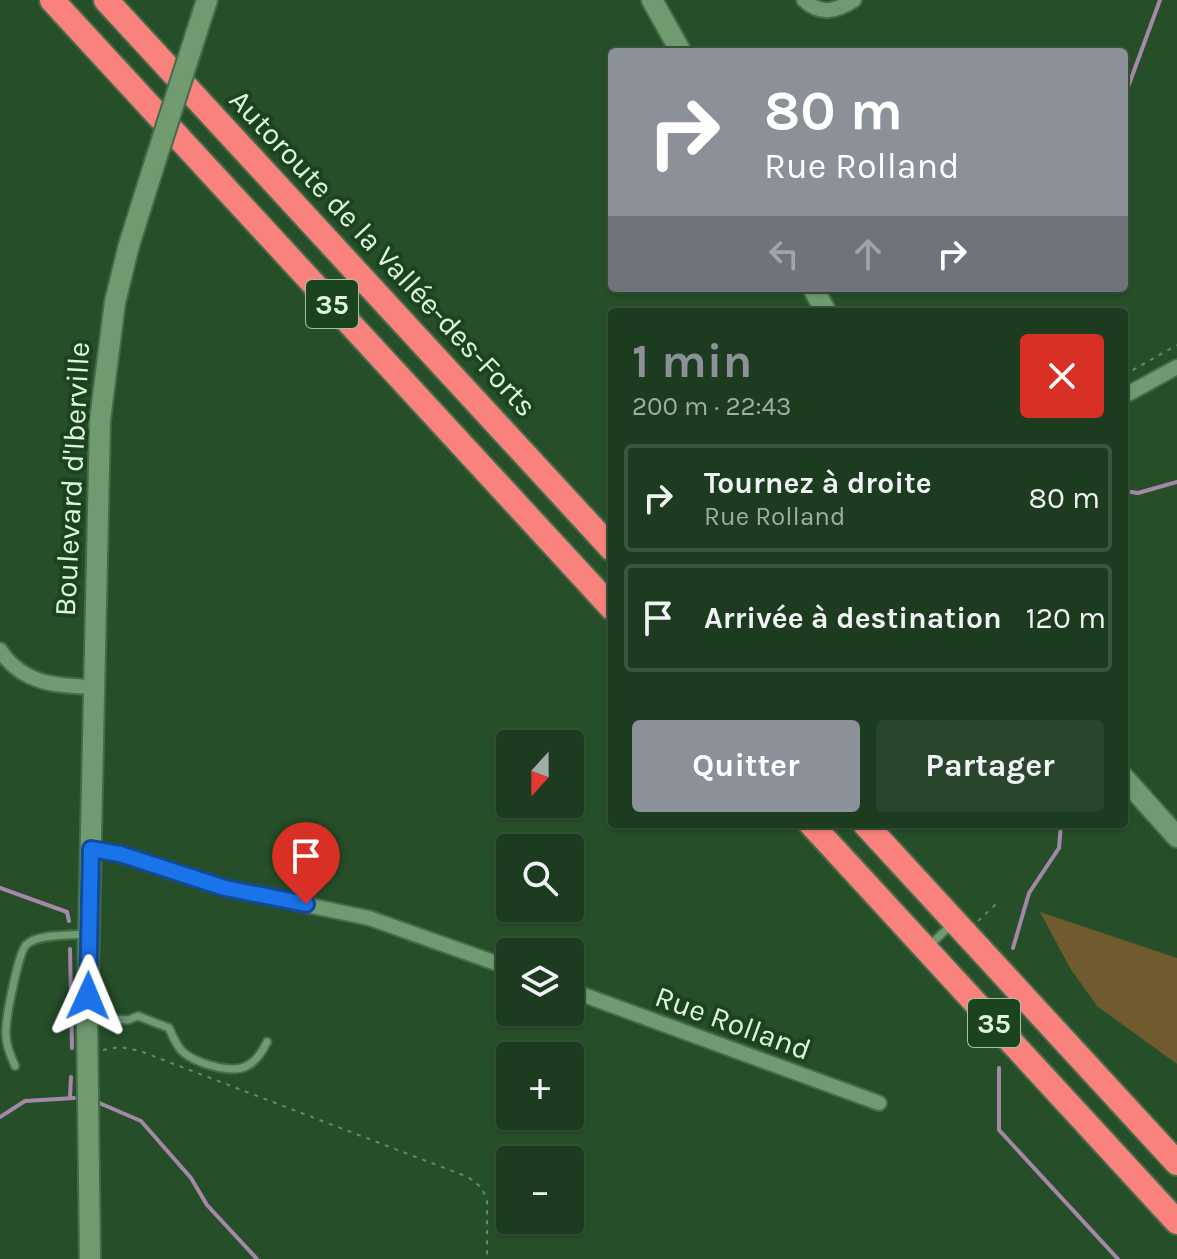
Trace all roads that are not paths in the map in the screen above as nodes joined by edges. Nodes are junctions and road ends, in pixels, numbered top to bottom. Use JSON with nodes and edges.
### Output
{"nodes":[{"id":1,"x":52,"y":0,"type":"edge"},
{"id":2,"x":106,"y":0,"type":"edge"},
{"id":3,"x":207,"y":0,"type":"edge"},
{"id":4,"x":652,"y":0,"type":"edge"},
{"id":5,"x":804,"y":0,"type":"edge"},
{"id":6,"x":854,"y":0,"type":"edge"},
{"id":7,"x":679,"y":48,"type":"edge"},
{"id":8,"x":1177,"y":367,"type":"edge"},
{"id":9,"x":1128,"y":394,"type":"edge"},
{"id":10,"x":608,"y":545,"type":"edge"},
{"id":11,"x":608,"y":604,"type":"edge"},
{"id":12,"x":0,"y":650,"type":"edge"},
{"id":13,"x":93,"y":687,"type":"junction"},
{"id":14,"x":1128,"y":782,"type":"edge"},
{"id":15,"x":815,"y":828,"type":"edge"},
{"id":16,"x":869,"y":828,"type":"edge"},
{"id":17,"x":1177,"y":837,"type":"edge"},
{"id":18,"x":91,"y":849,"type":"junction"},
{"id":19,"x":960,"y":927,"type":"junction"},
{"id":20,"x":89,"y":934,"type":"junction"},
{"id":21,"x":926,"y":949,"type":"junction"},
{"id":22,"x":496,"y":963,"type":"edge"},
{"id":23,"x":584,"y":995,"type":"edge"},
{"id":24,"x":87,"y":1018,"type":"junction"},
{"id":25,"x":267,"y":1042,"type":"dead end"},
{"id":26,"x":15,"y":1066,"type":"dead end"},
{"id":27,"x":879,"y":1103,"type":"dead end"},
{"id":28,"x":1177,"y":1163,"type":"edge"},
{"id":29,"x":1177,"y":1222,"type":"edge"},
{"id":30,"x":90,"y":1259,"type":"edge"}],
"edges":[{"from":1,"to":11,"type":"highway","number":"35"},
{"from":2,"to":10,"type":"highway","name":"Autoroute de la Vallée-des-Forts","number":"35"},
{"from":3,"to":13,"type":"street","name":"Boulevard d'Iberville","bridge":true},
{"from":4,"to":7,"type":"street"},
{"from":5,"to":6,"type":"street"},
{"from":8,"to":9,"type":"street"},
{"from":12,"to":13,"type":"street"},
{"from":13,"to":18,"type":"street","name":"Boulevard d'Iberville"},
{"from":14,"to":17,"type":"street"},
{"from":15,"to":21,"type":"highway","number":"35"},
{"from":16,"to":19,"type":"highway","number":"35"},
{"from":18,"to":20,"type":"street","name":"Boulevard d'Iberville"},
{"from":18,"to":22,"type":"street"},
{"from":19,"to":21,"type":"lane"},
{"from":19,"to":28,"type":"highway","number":"35"},
{"from":20,"to":24,"type":"street","name":"Boulevard d'Iberville"},
{"from":20,"to":26,"type":"lane"},
{"from":21,"to":29,"type":"highway","number":"35"},
{"from":23,"to":27,"type":"street","name":"Rue Rolland"},
{"from":24,"to":25,"type":"lane"},
{"from":24,"to":30,"type":"street","name":"Boulevard d'Iberville"}]}
